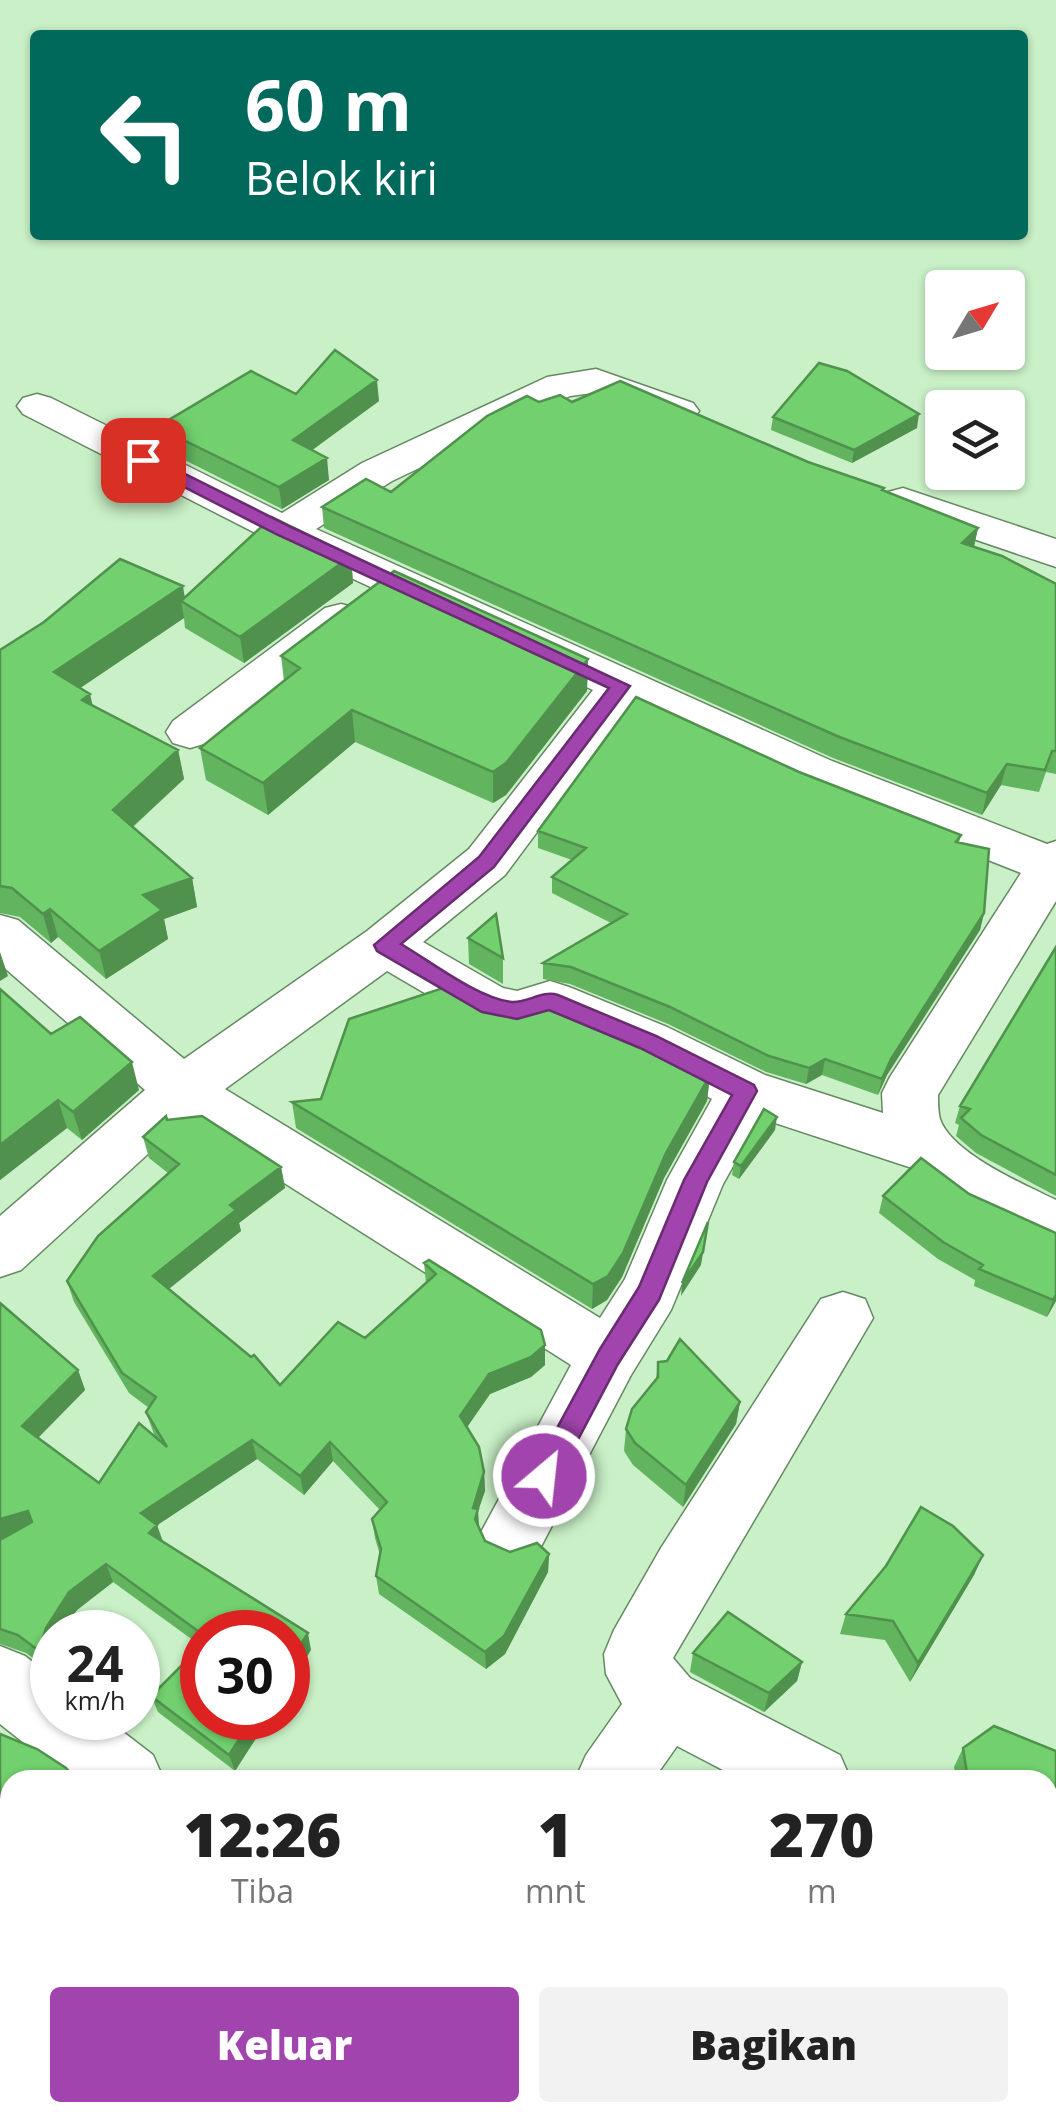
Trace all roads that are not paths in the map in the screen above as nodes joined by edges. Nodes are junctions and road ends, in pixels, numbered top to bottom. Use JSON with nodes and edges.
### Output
{"nodes":[{"id":1,"x":38,"y":406,"type":"dead end"},
{"id":2,"x":720,"y":428,"type":"edge"},
{"id":3,"x":857,"y":484,"type":"edge"},
{"id":4,"x":284,"y":531,"type":"junction"},
{"id":5,"x":1056,"y":554,"type":"edge"},
{"id":6,"x":392,"y":581,"type":"junction"},
{"id":7,"x":621,"y":686,"type":"junction"},
{"id":8,"x":190,"y":732,"type":"dead end"},
{"id":9,"x":1054,"y":862,"type":"edge"},
{"id":10,"x":0,"y":934,"type":"edge"},
{"id":11,"x":385,"y":945,"type":"junction"},
{"id":12,"x":182,"y":1090,"type":"junction"},
{"id":13,"x":746,"y":1091,"type":"junction"},
{"id":14,"x":927,"y":1150,"type":"junction"},
{"id":15,"x":1056,"y":1228,"type":"edge"},
{"id":16,"x":0,"y":1252,"type":"edge"},
{"id":17,"x":844,"y":1318,"type":"dead end"},
{"id":18,"x":609,"y":1356,"type":"junction"},
{"id":19,"x":512,"y":1536,"type":"dead end"},
{"id":20,"x":0,"y":1680,"type":"edge"},
{"id":21,"x":665,"y":1702,"type":"junction"},
{"id":22,"x":115,"y":1770,"type":"edge"},
{"id":23,"x":618,"y":1770,"type":"edge"},
{"id":24,"x":795,"y":1770,"type":"edge"}],
"edges":[{"from":1,"to":4,"type":"street"},
{"from":2,"to":4,"type":"street"},
{"from":3,"to":5,"type":"street"},
{"from":4,"to":6,"type":"street"},
{"from":6,"to":7,"type":"street"},
{"from":6,"to":8,"type":"street"},
{"from":7,"to":9,"type":"street"},
{"from":7,"to":11,"type":"street"},
{"from":9,"to":14,"type":"street"},
{"from":10,"to":12,"type":"street"},
{"from":11,"to":12,"type":"street"},
{"from":11,"to":13,"type":"street"},
{"from":12,"to":16,"type":"street"},
{"from":12,"to":18,"type":"street"},
{"from":13,"to":14,"type":"street"},
{"from":13,"to":18,"type":"street"},
{"from":14,"to":15,"type":"street"},
{"from":17,"to":21,"type":"street"},
{"from":18,"to":19,"type":"street"},
{"from":20,"to":22,"type":"street"},
{"from":21,"to":23,"type":"street"},
{"from":21,"to":24,"type":"street"}]}
